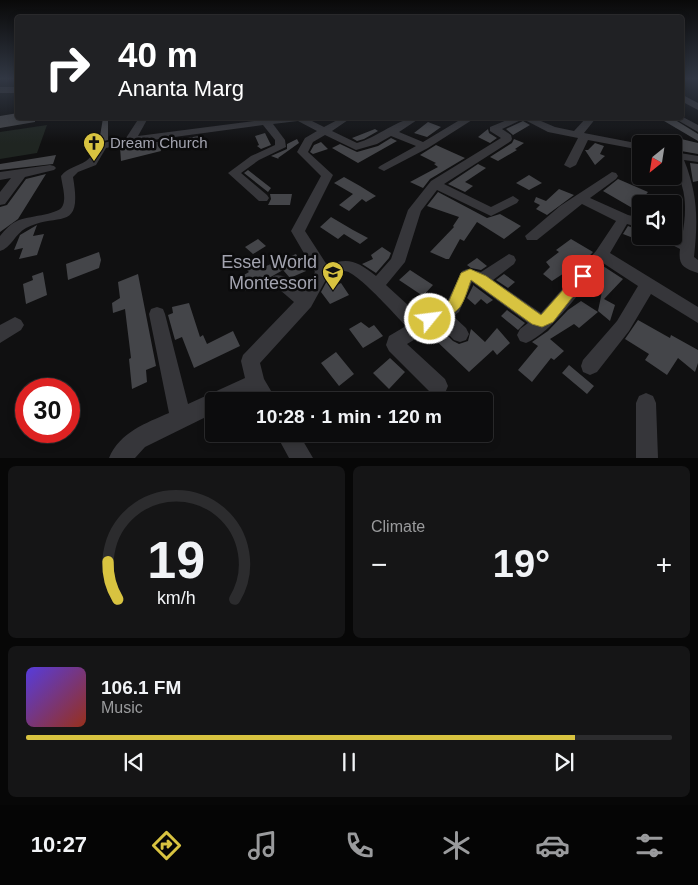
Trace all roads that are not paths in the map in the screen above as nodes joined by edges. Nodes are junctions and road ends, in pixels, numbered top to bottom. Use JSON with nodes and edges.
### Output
{"nodes":[{"id":1,"x":687,"y":100,"type":"edge"},
{"id":2,"x":698,"y":107,"type":"edge"},
{"id":3,"x":142,"y":120,"type":"edge"},
{"id":4,"x":282,"y":120,"type":"edge"},
{"id":5,"x":302,"y":120,"type":"edge"},
{"id":6,"x":343,"y":120,"type":"edge"},
{"id":7,"x":412,"y":120,"type":"edge"},
{"id":8,"x":466,"y":120,"type":"edge"},
{"id":9,"x":514,"y":120,"type":"edge"},
{"id":10,"x":531,"y":120,"type":"edge"},
{"id":11,"x":589,"y":120,"type":"edge"},
{"id":12,"x":682,"y":120,"type":"edge"},
{"id":13,"x":227,"y":122,"type":"edge"},
{"id":14,"x":266,"y":122,"type":"junction"},
{"id":15,"x":698,"y":129,"type":"edge"},
{"id":16,"x":324,"y":130,"type":"junction"},
{"id":17,"x":391,"y":132,"type":"junction"},
{"id":18,"x":581,"y":136,"type":"junction"},
{"id":19,"x":130,"y":140,"type":"junction"},
{"id":20,"x":632,"y":145,"type":"edge"},
{"id":21,"x":424,"y":146,"type":"junction"},
{"id":22,"x":682,"y":156,"type":"edge"},
{"id":23,"x":698,"y":159,"type":"edge"},
{"id":24,"x":570,"y":164,"type":"dead end"},
{"id":25,"x":682,"y":166,"type":"edge"},
{"id":26,"x":50,"y":168,"type":"dead end"},
{"id":27,"x":384,"y":168,"type":"dead end"},
{"id":28,"x":21,"y":174,"type":"junction"},
{"id":29,"x":0,"y":176,"type":"edge"},
{"id":30,"x":612,"y":176,"type":"dead end"},
{"id":31,"x":435,"y":184,"type":"junction"},
{"id":32,"x":263,"y":198,"type":"dead end"},
{"id":33,"x":581,"y":199,"type":"junction"},
{"id":34,"x":513,"y":200,"type":"dead end"},
{"id":35,"x":0,"y":201,"type":"edge"},
{"id":36,"x":624,"y":219,"type":"junction"},
{"id":37,"x":632,"y":221,"type":"edge"},
{"id":38,"x":532,"y":236,"type":"dead end"},
{"id":39,"x":682,"y":243,"type":"edge"},
{"id":40,"x":0,"y":246,"type":"edge"},
{"id":41,"x":689,"y":246,"type":"junction"},
{"id":42,"x":601,"y":254,"type":"junction"},
{"id":43,"x":510,"y":260,"type":"dead end"},
{"id":44,"x":698,"y":267,"type":"edge"},
{"id":45,"x":323,"y":272,"type":"junction"},
{"id":46,"x":482,"y":279,"type":"junction"},
{"id":47,"x":280,"y":280,"type":"dead end"},
{"id":48,"x":648,"y":284,"type":"junction"},
{"id":49,"x":376,"y":286,"type":"junction"},
{"id":50,"x":305,"y":302,"type":"junction"},
{"id":51,"x":156,"y":314,"type":"dead end"},
{"id":52,"x":439,"y":314,"type":"junction"},
{"id":53,"x":698,"y":316,"type":"edge"},
{"id":54,"x":542,"y":321,"type":"junction"},
{"id":55,"x":16,"y":325,"type":"dead end"},
{"id":56,"x":420,"y":325,"type":"junction"},
{"id":57,"x":460,"y":334,"type":"dead end"},
{"id":58,"x":0,"y":335,"type":"edge"},
{"id":59,"x":526,"y":335,"type":"dead end"},
{"id":60,"x":590,"y":366,"type":"dead end"},
{"id":61,"x":256,"y":382,"type":"junction"},
{"id":62,"x":438,"y":386,"type":"dead end"},
{"id":63,"x":236,"y":392,"type":"edge"},
{"id":64,"x":262,"y":392,"type":"edge"},
{"id":65,"x":646,"y":403,"type":"dead end"},
{"id":66,"x":205,"y":407,"type":"edge"},
{"id":67,"x":181,"y":418,"type":"junction"},
{"id":68,"x":292,"y":442,"type":"edge"},
{"id":69,"x":120,"y":458,"type":"edge"},
{"id":70,"x":302,"y":458,"type":"edge"},
{"id":71,"x":646,"y":458,"type":"edge"}],
"edges":[{"from":1,"to":2,"type":"street"},
{"from":3,"to":19,"type":"street"},
{"from":4,"to":14,"type":"street"},
{"from":5,"to":16,"type":"street"},
{"from":6,"to":16,"type":"street"},
{"from":7,"to":17,"type":"street"},
{"from":8,"to":21,"type":"street"},
{"from":9,"to":31,"type":"street"},
{"from":10,"to":18,"type":"street"},
{"from":11,"to":18,"type":"street"},
{"from":12,"to":15,"type":"street"},
{"from":13,"to":14,"type":"street"},
{"from":13,"to":19,"type":"street"},
{"from":14,"to":32,"type":"street"},
{"from":16,"to":17,"type":"street"},
{"from":16,"to":45,"type":"street"},
{"from":17,"to":21,"type":"street"},
{"from":18,"to":20,"type":"street"},
{"from":18,"to":24,"type":"street"},
{"from":19,"to":40,"type":"street"},
{"from":21,"to":27,"type":"street"},
{"from":22,"to":23,"type":"street"},
{"from":25,"to":41,"type":"street"},
{"from":26,"to":28,"type":"street"},
{"from":28,"to":29,"type":"street"},
{"from":28,"to":35,"type":"street"},
{"from":30,"to":33,"type":"street"},
{"from":31,"to":34,"type":"street"},
{"from":31,"to":49,"type":"street"},
{"from":33,"to":36,"type":"street"},
{"from":33,"to":38,"type":"street"},
{"from":36,"to":37,"type":"street"},
{"from":36,"to":42,"type":"street"},
{"from":39,"to":41,"type":"street"},
{"from":41,"to":44,"type":"street"},
{"from":42,"to":48,"type":"street"},
{"from":42,"to":54,"type":"street"},
{"from":43,"to":46,"type":"street"},
{"from":45,"to":49,"type":"street"},
{"from":45,"to":50,"type":"street"},
{"from":46,"to":52,"type":"street"},
{"from":46,"to":54,"type":"street"},
{"from":47,"to":50,"type":"street"},
{"from":48,"to":53,"type":"street"},
{"from":48,"to":60,"type":"street"},
{"from":49,"to":56,"type":"street"},
{"from":50,"to":61,"type":"street"},
{"from":51,"to":67,"type":"street"},
{"from":52,"to":56,"type":"street"},
{"from":52,"to":57,"type":"street"},
{"from":54,"to":59,"type":"street"},
{"from":55,"to":58,"type":"street"},
{"from":56,"to":62,"type":"street"},
{"from":61,"to":63,"type":"street"},
{"from":61,"to":64,"type":"street"},
{"from":65,"to":71,"type":"street"},
{"from":66,"to":67,"type":"street"},
{"from":67,"to":69,"type":"street"},
{"from":68,"to":70,"type":"street"}]}
